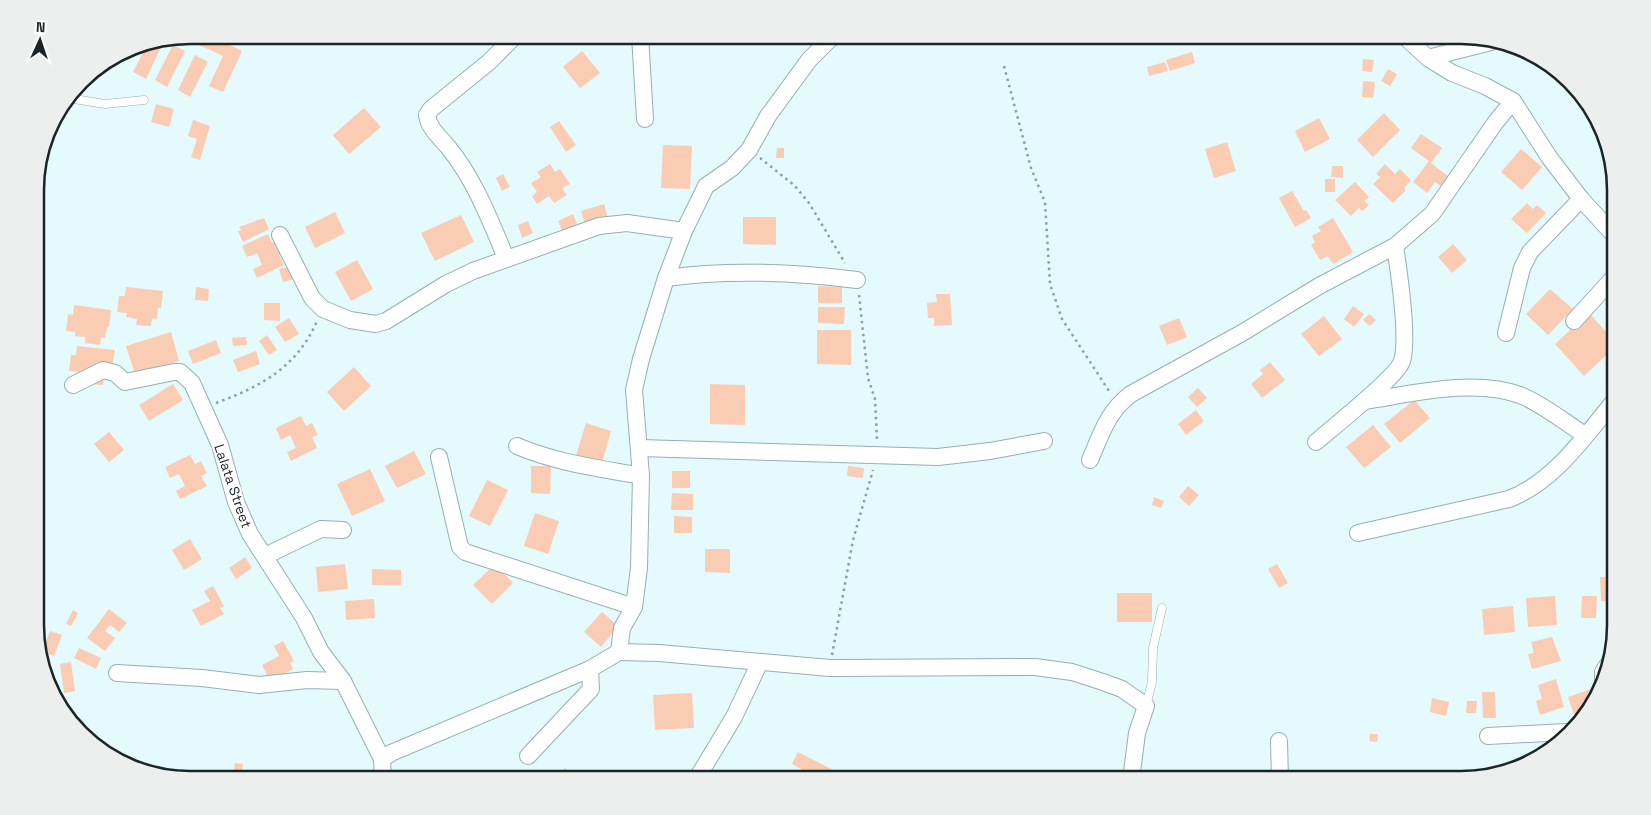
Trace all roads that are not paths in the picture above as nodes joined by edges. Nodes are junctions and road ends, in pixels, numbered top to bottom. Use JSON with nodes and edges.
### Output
{"nodes":[{"id":1,"x":507,"y":44,"type":"edge"},
{"id":2,"x":641,"y":44,"type":"edge"},
{"id":3,"x":825,"y":44,"type":"edge"},
{"id":4,"x":1413,"y":44,"type":"edge"},
{"id":5,"x":1479,"y":45,"type":"edge"},
{"id":6,"x":1428,"y":58,"type":"junction"},
{"id":7,"x":75,"y":99,"type":"edge"},
{"id":8,"x":144,"y":100,"type":"dead end"},
{"id":9,"x":1513,"y":101,"type":"junction"},
{"id":10,"x":645,"y":119,"type":"dead end"},
{"id":11,"x":1581,"y":199,"type":"junction"},
{"id":12,"x":1607,"y":227,"type":"edge"},
{"id":13,"x":684,"y":231,"type":"junction"},
{"id":14,"x":280,"y":235,"type":"dead end"},
{"id":15,"x":1396,"y":246,"type":"junction"},
{"id":16,"x":506,"y":258,"type":"junction"},
{"id":17,"x":666,"y":278,"type":"junction"},
{"id":18,"x":857,"y":280,"type":"dead end"},
{"id":19,"x":1607,"y":285,"type":"edge"},
{"id":20,"x":1574,"y":321,"type":"dead end"},
{"id":21,"x":1506,"y":333,"type":"dead end"},
{"id":22,"x":73,"y":385,"type":"dead end"},
{"id":23,"x":1364,"y":401,"type":"junction"},
{"id":24,"x":1607,"y":409,"type":"edge"},
{"id":25,"x":1585,"y":435,"type":"junction"},
{"id":26,"x":1044,"y":441,"type":"dead end"},
{"id":27,"x":1316,"y":442,"type":"dead end"},
{"id":28,"x":517,"y":446,"type":"dead end"},
{"id":29,"x":640,"y":448,"type":"junction"},
{"id":30,"x":439,"y":457,"type":"dead end"},
{"id":31,"x":1090,"y":460,"type":"dead end"},
{"id":32,"x":641,"y":476,"type":"junction"},
{"id":33,"x":343,"y":530,"type":"dead end"},
{"id":34,"x":1358,"y":533,"type":"dead end"},
{"id":35,"x":265,"y":556,"type":"junction"},
{"id":36,"x":634,"y":606,"type":"junction"},
{"id":37,"x":1162,"y":608,"type":"dead end"},
{"id":38,"x":619,"y":652,"type":"junction"},
{"id":39,"x":760,"y":662,"type":"junction"},
{"id":40,"x":590,"y":669,"type":"junction"},
{"id":41,"x":118,"y":673,"type":"dead end"},
{"id":42,"x":343,"y":681,"type":"junction"},
{"id":43,"x":1146,"y":706,"type":"junction"},
{"id":44,"x":1561,"y":732,"type":"edge"},
{"id":45,"x":1488,"y":736,"type":"dead end"},
{"id":46,"x":1279,"y":741,"type":"dead end"},
{"id":47,"x":528,"y":756,"type":"dead end"},
{"id":48,"x":382,"y":759,"type":"junction"},
{"id":49,"x":383,"y":771,"type":"edge"},
{"id":50,"x":701,"y":771,"type":"edge"},
{"id":51,"x":1133,"y":771,"type":"edge"},
{"id":52,"x":1280,"y":771,"type":"edge"}],
"edges":[{"from":1,"to":16,"type":"street"},
{"from":2,"to":10,"type":"street"},
{"from":3,"to":13,"type":"street"},
{"from":4,"to":6,"type":"street"},
{"from":5,"to":6,"type":"street"},
{"from":6,"to":9,"type":"street"},
{"from":7,"to":8,"type":"lane"},
{"from":9,"to":11,"type":"street"},
{"from":9,"to":15,"type":"street"},
{"from":11,"to":12,"type":"street"},
{"from":11,"to":21,"type":"street"},
{"from":13,"to":16,"type":"street"},
{"from":13,"to":17,"type":"street"},
{"from":14,"to":16,"type":"street"},
{"from":15,"to":23,"type":"street"},
{"from":15,"to":31,"type":"street"},
{"from":17,"to":18,"type":"street"},
{"from":17,"to":29,"type":"street"},
{"from":19,"to":20,"type":"street"},
{"from":22,"to":35,"type":"street","name":"Lalata Street"},
{"from":23,"to":25,"type":"street"},
{"from":23,"to":27,"type":"street"},
{"from":24,"to":25,"type":"street"},
{"from":25,"to":34,"type":"street"},
{"from":26,"to":29,"type":"street"},
{"from":28,"to":32,"type":"street"},
{"from":29,"to":32,"type":"street"},
{"from":30,"to":36,"type":"street"},
{"from":32,"to":36,"type":"street"},
{"from":33,"to":35,"type":"street"},
{"from":35,"to":42,"type":"street","name":"Lalata Street"},
{"from":36,"to":38,"type":"street"},
{"from":37,"to":43,"type":"lane"},
{"from":38,"to":39,"type":"street"},
{"from":38,"to":40,"type":"street"},
{"from":39,"to":43,"type":"street"},
{"from":39,"to":50,"type":"street"},
{"from":40,"to":47,"type":"street"},
{"from":40,"to":48,"type":"street"},
{"from":41,"to":42,"type":"street"},
{"from":42,"to":48,"type":"street","name":"Lalata Street"},
{"from":43,"to":51,"type":"street"},
{"from":44,"to":45,"type":"street"},
{"from":46,"to":52,"type":"street"},
{"from":48,"to":49,"type":"street","name":"Lalata Street"}]}
